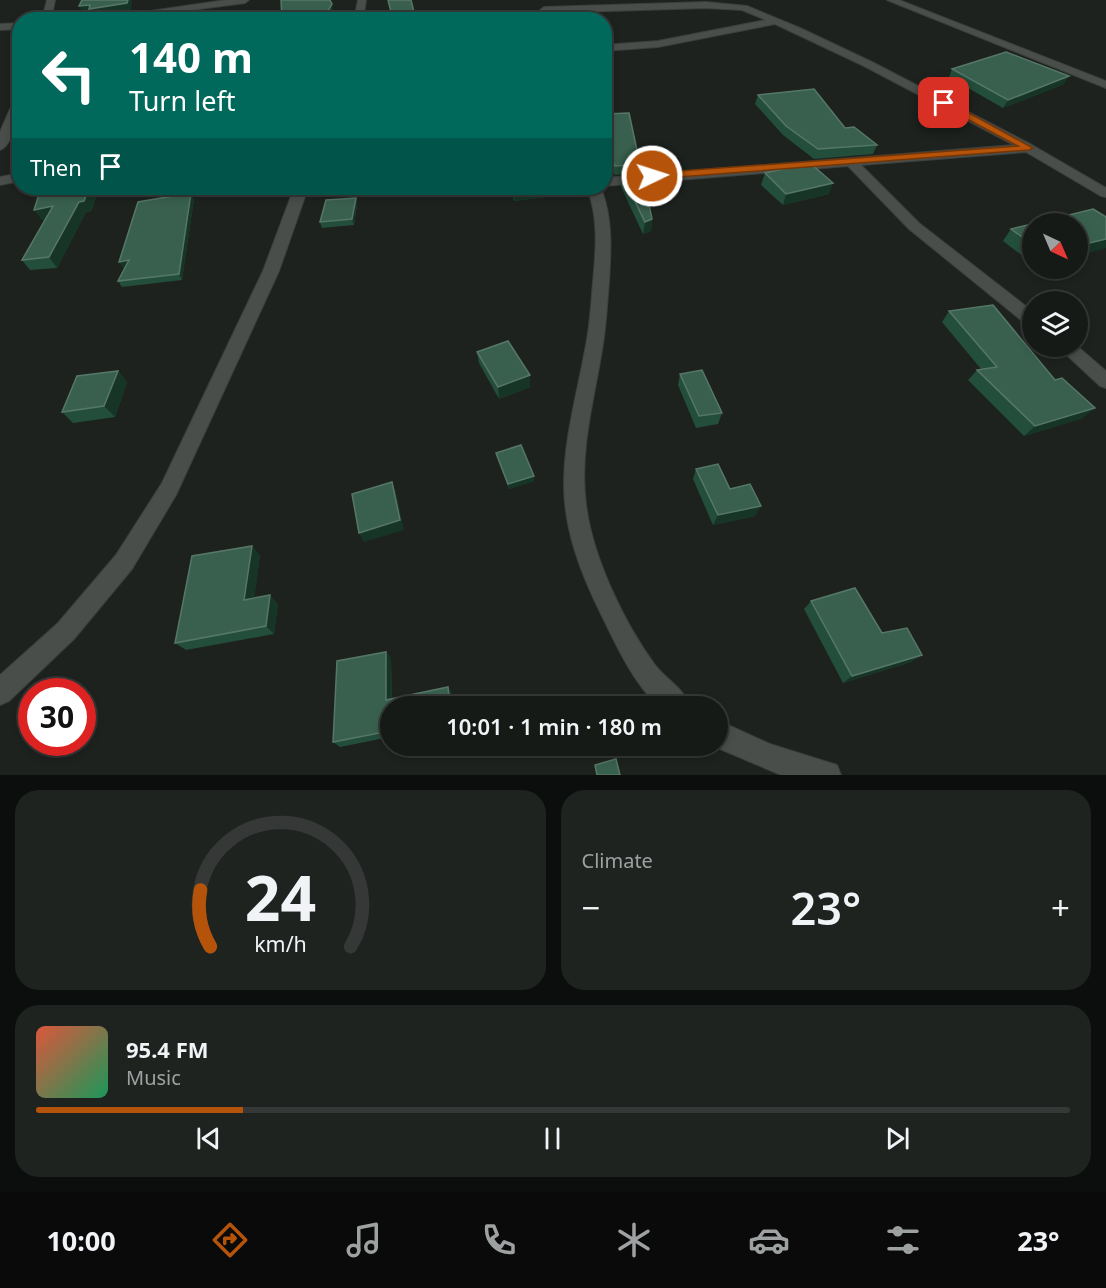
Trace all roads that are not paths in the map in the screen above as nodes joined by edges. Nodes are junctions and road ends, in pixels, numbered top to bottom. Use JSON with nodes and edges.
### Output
{"nodes":[{"id":1,"x":245,"y":0,"type":"edge"},
{"id":2,"x":891,"y":0,"type":"edge"},
{"id":3,"x":544,"y":10,"type":"edge"},
{"id":4,"x":153,"y":12,"type":"edge"},
{"id":5,"x":776,"y":21,"type":"junction"},
{"id":6,"x":612,"y":47,"type":"edge"},
{"id":7,"x":1106,"y":85,"type":"edge"},
{"id":8,"x":12,"y":117,"type":"edge"},
{"id":9,"x":0,"y":146,"type":"edge"},
{"id":10,"x":1029,"y":148,"type":"junction"},
{"id":11,"x":850,"y":160,"type":"junction"},
{"id":12,"x":612,"y":181,"type":"edge"},
{"id":13,"x":1106,"y":193,"type":"edge"},
{"id":14,"x":298,"y":195,"type":"edge"},
{"id":15,"x":597,"y":195,"type":"edge"},
{"id":16,"x":1022,"y":312,"type":"edge"},
{"id":17,"x":1078,"y":357,"type":"edge"},
{"id":18,"x":1106,"y":381,"type":"edge"},
{"id":19,"x":0,"y":692,"type":"edge"},
{"id":20,"x":664,"y":696,"type":"edge"},
{"id":21,"x":728,"y":739,"type":"edge"},
{"id":22,"x":827,"y":775,"type":"edge"}],
"edges":[{"from":1,"to":4,"type":"street"},
{"from":2,"to":7,"type":"street"},
{"from":3,"to":5,"type":"street"},
{"from":5,"to":6,"type":"street"},
{"from":5,"to":10,"type":"street"},
{"from":8,"to":9,"type":"street"},
{"from":10,"to":11,"type":"street"},
{"from":10,"to":13,"type":"street"},
{"from":11,"to":12,"type":"street"},
{"from":11,"to":16,"type":"street"},
{"from":14,"to":19,"type":"street"},
{"from":15,"to":20,"type":"street"},
{"from":17,"to":18,"type":"street"},
{"from":21,"to":22,"type":"street"}]}
